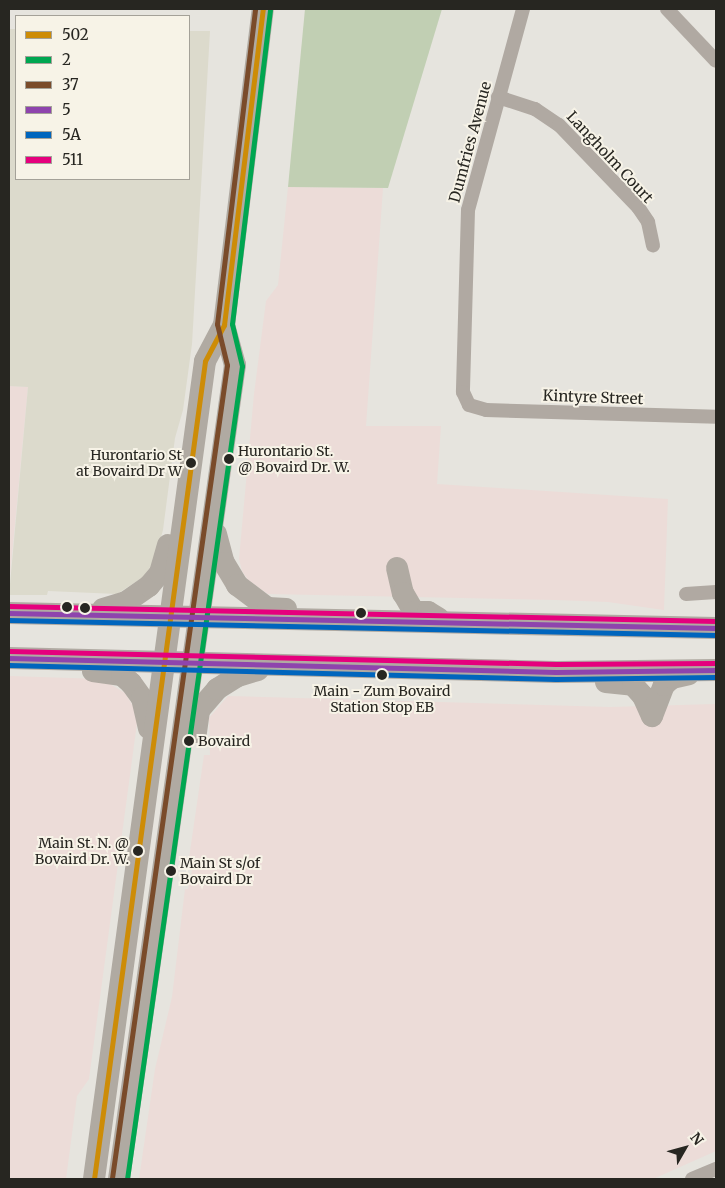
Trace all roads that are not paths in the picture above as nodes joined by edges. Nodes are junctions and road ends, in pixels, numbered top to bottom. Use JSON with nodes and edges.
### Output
{"nodes":[{"id":1,"x":263,"y":9,"type":"edge"},
{"id":2,"x":523,"y":9,"type":"edge"},
{"id":3,"x":667,"y":9,"type":"edge"},
{"id":4,"x":716,"y":61,"type":"edge"},
{"id":5,"x":498,"y":97,"type":"junction"},
{"id":6,"x":653,"y":245,"type":"dead end"},
{"id":7,"x":224,"y":325,"type":"junction"},
{"id":8,"x":469,"y":406,"type":"joint"},
{"id":9,"x":716,"y":417,"type":"edge"},
{"id":10,"x":184,"y":508,"type":"junction"},
{"id":11,"x":214,"y":520,"type":"junction"},
{"id":12,"x":397,"y":568,"type":"dead end"},
{"id":13,"x":716,"y":592,"type":"edge"},
{"id":14,"x":686,"y":594,"type":"dead end"},
{"id":15,"x":9,"y":613,"type":"edge"},
{"id":16,"x":73,"y":614,"type":"junction"},
{"id":17,"x":169,"y":616,"type":"junction"},
{"id":18,"x":201,"y":617,"type":"junction"},
{"id":19,"x":323,"y":620,"type":"junction"},
{"id":20,"x":447,"y":623,"type":"junction"},
{"id":21,"x":716,"y":628,"type":"edge"},
{"id":22,"x":9,"y":658,"type":"edge"},
{"id":23,"x":60,"y":659,"type":"junction"},
{"id":24,"x":163,"y":662,"type":"junction"},
{"id":25,"x":194,"y":662,"type":"junction"},
{"id":26,"x":280,"y":665,"type":"junction"},
{"id":27,"x":716,"y":670,"type":"edge"},
{"id":28,"x":581,"y":672,"type":"junction"},
{"id":29,"x":149,"y":764,"type":"junction"},
{"id":30,"x":180,"y":769,"type":"junction"},
{"id":31,"x":716,"y":1169,"type":"edge"},
{"id":32,"x":94,"y":1179,"type":"edge"},
{"id":33,"x":119,"y":1179,"type":"edge"},
{"id":34,"x":692,"y":1179,"type":"edge"}],
"edges":[{"from":1,"to":7,"type":"main road"},
{"from":2,"to":5,"type":"street","name":"Dumfries Avenue"},
{"from":3,"to":4,"type":"street"},
{"from":5,"to":6,"type":"street","name":"Langholm Court"},
{"from":5,"to":8,"type":"street","name":"Dumfries Avenue"},
{"from":7,"to":10,"type":"main road"},
{"from":7,"to":11,"type":"main road"},
{"from":8,"to":9,"type":"street","name":"Kintyre Street"},
{"from":10,"to":16,"type":"main road"},
{"from":10,"to":17,"type":"main road"},
{"from":11,"to":18,"type":"main road"},
{"from":11,"to":19,"type":"main road"},
{"from":12,"to":20,"type":"main road"},
{"from":13,"to":14,"type":"street"},
{"from":15,"to":16,"type":"main road"},
{"from":16,"to":17,"type":"main road"},
{"from":17,"to":18,"type":"main road"},
{"from":17,"to":24,"type":"main road"},
{"from":18,"to":19,"type":"main road"},
{"from":18,"to":25,"type":"main road"},
{"from":19,"to":20,"type":"main road"},
{"from":20,"to":21,"type":"main road"},
{"from":22,"to":23,"type":"main road"},
{"from":23,"to":24,"type":"main road"},
{"from":23,"to":29,"type":"main road"},
{"from":24,"to":25,"type":"main road"},
{"from":24,"to":29,"type":"main road"},
{"from":25,"to":26,"type":"main road"},
{"from":25,"to":30,"type":"main road"},
{"from":26,"to":28,"type":"main road"},
{"from":26,"to":30,"type":"main road"},
{"from":27,"to":28,"type":"main road"},
{"from":27,"to":28,"type":"main road"},
{"from":29,"to":32,"type":"main road"},
{"from":30,"to":33,"type":"main road"},
{"from":31,"to":34,"type":"street"}]}
